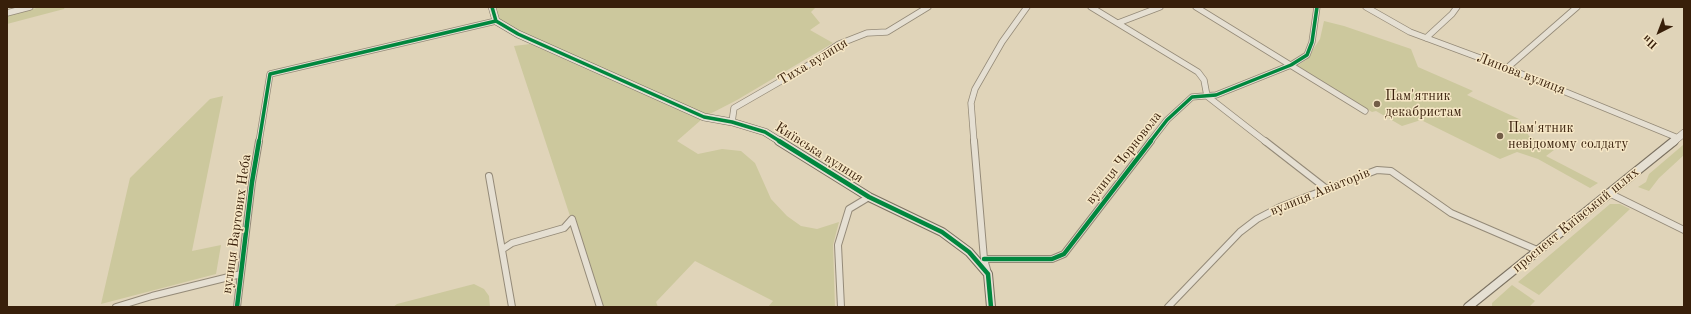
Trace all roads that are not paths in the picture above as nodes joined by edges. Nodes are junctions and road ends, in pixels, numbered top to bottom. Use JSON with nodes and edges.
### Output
{"nodes":[{"id":1,"x":30,"y":7,"type":"edge"},
{"id":2,"x":492,"y":7,"type":"edge"},
{"id":3,"x":928,"y":7,"type":"edge"},
{"id":4,"x":1027,"y":7,"type":"edge"},
{"id":5,"x":1091,"y":7,"type":"edge"},
{"id":6,"x":1160,"y":7,"type":"edge"},
{"id":7,"x":1196,"y":7,"type":"edge"},
{"id":8,"x":1317,"y":7,"type":"edge"},
{"id":9,"x":1366,"y":7,"type":"edge"},
{"id":10,"x":1457,"y":7,"type":"edge"},
{"id":11,"x":1578,"y":7,"type":"edge"},
{"id":12,"x":7,"y":13,"type":"edge"},
{"id":13,"x":496,"y":21,"type":"junction"},
{"id":14,"x":1118,"y":23,"type":"junction"},
{"id":15,"x":1426,"y":38,"type":"junction"},
{"id":16,"x":1291,"y":65,"type":"junction"},
{"id":17,"x":1507,"y":68,"type":"junction"},
{"id":18,"x":1207,"y":96,"type":"junction"},
{"id":19,"x":1365,"y":111,"type":"dead end"},
{"id":20,"x":732,"y":122,"type":"junction"},
{"id":21,"x":1681,"y":136,"type":"edge"},
{"id":22,"x":489,"y":176,"type":"dead end"},
{"id":23,"x":1328,"y":190,"type":"junction"},
{"id":24,"x":1609,"y":193,"type":"junction"},
{"id":25,"x":869,"y":197,"type":"junction"},
{"id":26,"x":1684,"y":230,"type":"edge"},
{"id":27,"x":503,"y":249,"type":"junction"},
{"id":28,"x":1537,"y":250,"type":"junction"},
{"id":29,"x":984,"y":259,"type":"junction"},
{"id":30,"x":241,"y":274,"type":"junction"},
{"id":31,"x":988,"y":274,"type":"junction"},
{"id":32,"x":116,"y":307,"type":"edge"},
{"id":33,"x":237,"y":307,"type":"edge"},
{"id":34,"x":512,"y":307,"type":"edge"},
{"id":35,"x":600,"y":307,"type":"edge"},
{"id":36,"x":841,"y":307,"type":"edge"},
{"id":37,"x":990,"y":307,"type":"edge"},
{"id":38,"x":1168,"y":307,"type":"edge"},
{"id":39,"x":1468,"y":307,"type":"edge"}],
"edges":[{"from":1,"to":12,"type":"street"},
{"from":2,"to":13,"type":"street"},
{"from":3,"to":20,"type":"street","name":"Тиха вулиця"},
{"from":4,"to":29,"type":"street"},
{"from":5,"to":14,"type":"street"},
{"from":6,"to":14,"type":"street"},
{"from":7,"to":16,"type":"street"},
{"from":8,"to":16,"type":"street","name":"вулиця Чорновола"},
{"from":9,"to":15,"type":"street","name":"Липова вулиця"},
{"from":10,"to":15,"type":"street"},
{"from":11,"to":17,"type":"street"},
{"from":13,"to":20,"type":"street","name":"Київська вулиця"},
{"from":13,"to":30,"type":"street","name":"вулиця Вартових Неба"},
{"from":14,"to":18,"type":"street"},
{"from":15,"to":17,"type":"street","name":"Липова вулиця"},
{"from":16,"to":18,"type":"street","name":"вулиця Чорновола"},
{"from":16,"to":19,"type":"street"},
{"from":17,"to":21,"type":"street","name":"Липова вулиця"},
{"from":18,"to":23,"type":"street"},
{"from":18,"to":29,"type":"street","name":"вулиця Чорновола"},
{"from":20,"to":25,"type":"street","name":"Київська вулиця"},
{"from":21,"to":24,"type":"street","name":"проспект Київський шлях"},
{"from":22,"to":27,"type":"street"},
{"from":23,"to":28,"type":"street","name":"вулиця Авіаторів"},
{"from":23,"to":38,"type":"street","name":"вулиця Авіаторів"},
{"from":24,"to":26,"type":"street"},
{"from":24,"to":28,"type":"street","name":"проспект Київський шлях"},
{"from":25,"to":31,"type":"street","name":"Київська вулиця"},
{"from":25,"to":36,"type":"street"},
{"from":27,"to":34,"type":"street"},
{"from":27,"to":35,"type":"street"},
{"from":28,"to":39,"type":"street","name":"проспект Київський шлях"},
{"from":29,"to":31,"type":"street"},
{"from":30,"to":32,"type":"street","name":"вулиця Вартових Неба"},
{"from":30,"to":33,"type":"street","name":"вулиця Вартових Неба"},
{"from":31,"to":37,"type":"street"}]}
